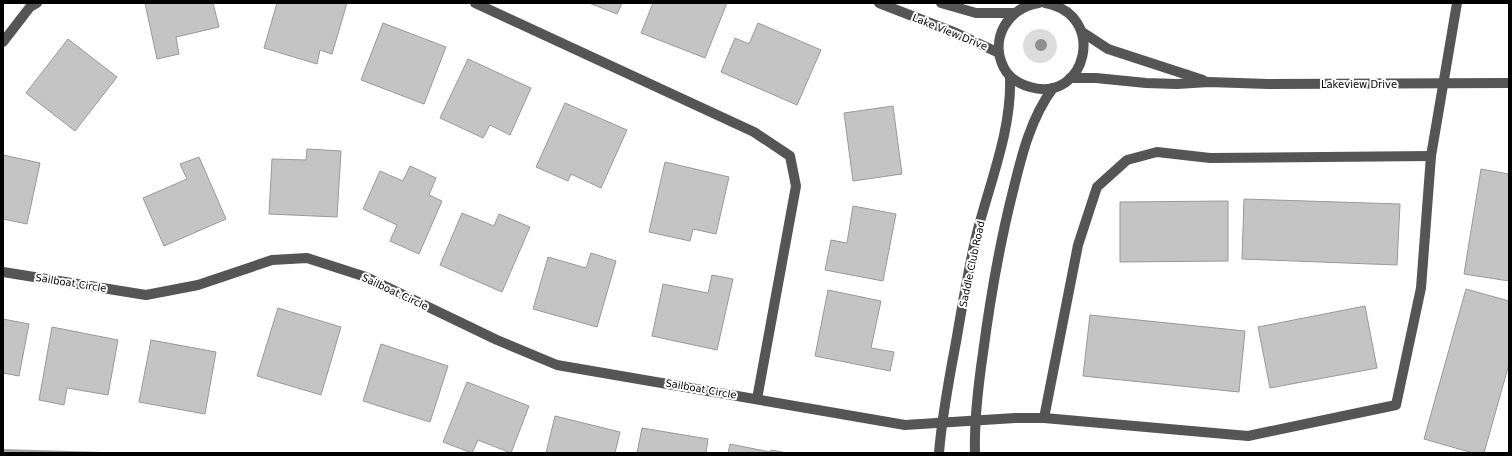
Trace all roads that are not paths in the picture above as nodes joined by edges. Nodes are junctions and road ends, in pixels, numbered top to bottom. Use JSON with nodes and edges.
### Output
{"nodes":[{"id":1,"x":475,"y":3,"type":"edge"},
{"id":2,"x":879,"y":3,"type":"edge"},
{"id":3,"x":941,"y":3,"type":"edge"},
{"id":4,"x":1033,"y":3,"type":"edge"},
{"id":5,"x":1045,"y":3,"type":"edge"},
{"id":6,"x":1457,"y":3,"type":"edge"},
{"id":7,"x":31,"y":4,"type":"edge"},
{"id":8,"x":1067,"y":7,"type":"edge"},
{"id":9,"x":1014,"y":13,"type":"junction"},
{"id":10,"x":1082,"y":32,"type":"junction"},
{"id":11,"x":3,"y":42,"type":"edge"},
{"id":12,"x":999,"y":53,"type":"junction"},
{"id":13,"x":1010,"y":77,"type":"junction"},
{"id":14,"x":1070,"y":78,"type":"junction"},
{"id":15,"x":1209,"y":82,"type":"junction"},
{"id":16,"x":1443,"y":83,"type":"junction"},
{"id":17,"x":1509,"y":83,"type":"edge"},
{"id":18,"x":1052,"y":88,"type":"junction"},
{"id":19,"x":1431,"y":156,"type":"junction"},
{"id":20,"x":3,"y":272,"type":"edge"},
{"id":21,"x":757,"y":399,"type":"junction"},
{"id":22,"x":1044,"y":418,"type":"junction"},
{"id":23,"x":974,"y":421,"type":"junction"},
{"id":24,"x":942,"y":423,"type":"junction"},
{"id":25,"x":939,"y":453,"type":"edge"},
{"id":26,"x":974,"y":453,"type":"edge"}],
"edges":[{"from":1,"to":21,"type":"street"},
{"from":2,"to":12,"type":"street","name":"Lake View Drive"},
{"from":3,"to":9,"type":"street"},
{"from":4,"to":9,"type":"street"},
{"from":5,"to":8,"type":"street"},
{"from":6,"to":16,"type":"street"},
{"from":7,"to":11,"type":"street"},
{"from":8,"to":10,"type":"street"},
{"from":9,"to":12,"type":"street"},
{"from":10,"to":14,"type":"street"},
{"from":10,"to":15,"type":"street","name":"Lakeview Drive"},
{"from":12,"to":13,"type":"street"},
{"from":13,"to":18,"type":"street"},
{"from":13,"to":24,"type":"street","name":"Saddle Club Road"},
{"from":14,"to":15,"type":"street","name":"Lakeview Drive"},
{"from":14,"to":18,"type":"street"},
{"from":15,"to":16,"type":"street","name":"Lakeview Drive"},
{"from":16,"to":17,"type":"street","name":"Lakeview Drive"},
{"from":16,"to":19,"type":"street"},
{"from":18,"to":23,"type":"street"},
{"from":19,"to":22,"type":"street"},
{"from":19,"to":22,"type":"street","name":"Sailboat Circle"},
{"from":20,"to":21,"type":"street","name":"Sailboat Circle"},
{"from":21,"to":24,"type":"street","name":"Sailboat Circle"},
{"from":22,"to":23,"type":"street","name":"Sailboat Circle"},
{"from":23,"to":24,"type":"street","name":"Sailboat Circle"},
{"from":23,"to":26,"type":"street"},
{"from":24,"to":25,"type":"street","name":"Saddle Club Road"}]}
